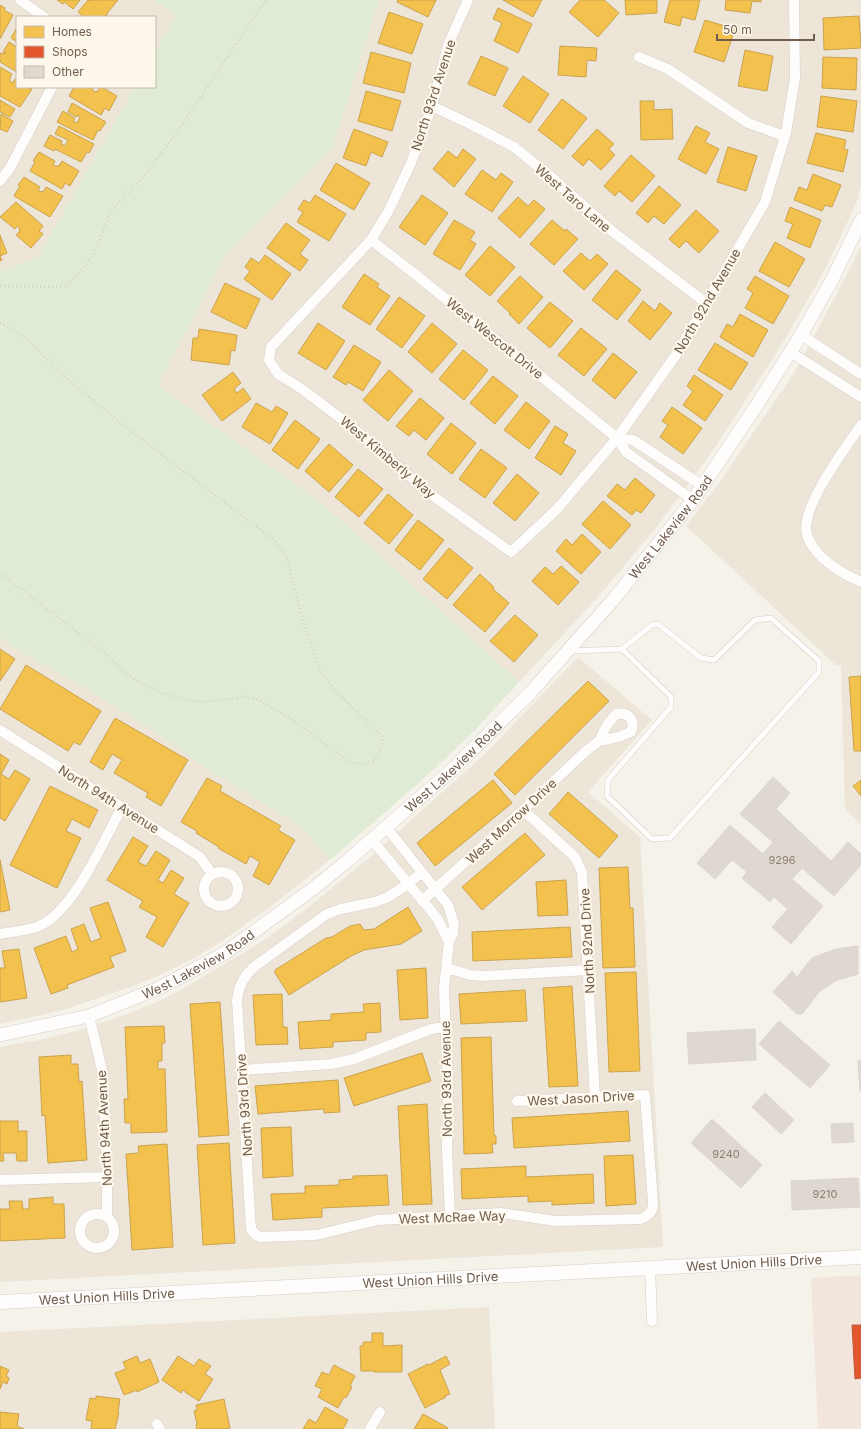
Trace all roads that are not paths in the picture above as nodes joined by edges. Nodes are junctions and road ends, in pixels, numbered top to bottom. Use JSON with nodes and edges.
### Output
{"nodes":[{"id":1,"x":20,"y":0,"type":"edge"},
{"id":2,"x":468,"y":0,"type":"edge"},
{"id":3,"x":794,"y":0,"type":"edge"},
{"id":4,"x":43,"y":16,"type":"edge"},
{"id":5,"x":639,"y":57,"type":"dead end"},
{"id":6,"x":51,"y":88,"type":"edge"},
{"id":7,"x":432,"y":106,"type":"junction"},
{"id":8,"x":784,"y":136,"type":"junction"},
{"id":9,"x":0,"y":181,"type":"edge"},
{"id":10,"x":861,"y":220,"type":"edge"},
{"id":11,"x":371,"y":240,"type":"junction"},
{"id":12,"x":706,"y":303,"type":"junction"},
{"id":13,"x":801,"y":335,"type":"junction"},
{"id":14,"x":790,"y":352,"type":"junction"},
{"id":15,"x":269,"y":360,"type":"joint"},
{"id":16,"x":861,"y":374,"type":"edge"},
{"id":17,"x":861,"y":398,"type":"edge"},
{"id":18,"x":861,"y":424,"type":"edge"},
{"id":19,"x":617,"y":438,"type":"junction"},
{"id":20,"x":703,"y":486,"type":"junction"},
{"id":21,"x":693,"y":500,"type":"junction"},
{"id":22,"x":511,"y":552,"type":"joint"},
{"id":23,"x":861,"y":582,"type":"edge"},
{"id":24,"x":622,"y":649,"type":"junction"},
{"id":25,"x":567,"y":651,"type":"junction"},
{"id":26,"x":0,"y":730,"type":"edge"},
{"id":27,"x":599,"y":741,"type":"dead end"},
{"id":28,"x":122,"y":807,"type":"junction"},
{"id":29,"x":523,"y":810,"type":"junction"},
{"id":30,"x":386,"y":827,"type":"junction"},
{"id":31,"x":372,"y":840,"type":"junction"},
{"id":32,"x":422,"y":872,"type":"junction"},
{"id":33,"x":212,"y":874,"type":"dead end"},
{"id":34,"x":408,"y":884,"type":"junction"},
{"id":35,"x":436,"y":890,"type":"junction"},
{"id":36,"x":422,"y":901,"type":"junction"},
{"id":37,"x":0,"y":934,"type":"edge"},
{"id":38,"x":450,"y":942,"type":"junction"},
{"id":39,"x":447,"y":968,"type":"junction"},
{"id":40,"x":588,"y":970,"type":"junction"},
{"id":41,"x":89,"y":1016,"type":"junction"},
{"id":42,"x":446,"y":1027,"type":"junction"},
{"id":43,"x":0,"y":1035,"type":"edge"},
{"id":44,"x":241,"y":1070,"type":"junction"},
{"id":45,"x":595,"y":1097,"type":"junction"},
{"id":46,"x":518,"y":1101,"type":"dead end"},
{"id":47,"x":107,"y":1177,"type":"junction"},
{"id":48,"x":0,"y":1180,"type":"edge"},
{"id":49,"x":649,"y":1215,"type":"joint"},
{"id":50,"x":450,"y":1216,"type":"junction"},
{"id":51,"x":107,"y":1217,"type":"dead end"},
{"id":52,"x":256,"y":1235,"type":"joint"},
{"id":53,"x":861,"y":1257,"type":"edge"},
{"id":54,"x":650,"y":1267,"type":"junction"},
{"id":55,"x":0,"y":1302,"type":"edge"},
{"id":56,"x":652,"y":1321,"type":"dead end"},
{"id":57,"x":380,"y":1412,"type":"dead end"},
{"id":58,"x":370,"y":1429,"type":"edge"}],
"edges":[{"from":1,"to":4,"type":"street"},
{"from":2,"to":7,"type":"street","name":"North 93rd Avenue"},
{"from":3,"to":8,"type":"street","name":"North 92nd Avenue"},
{"from":5,"to":8,"type":"street"},
{"from":6,"to":9,"type":"street"},
{"from":7,"to":11,"type":"street","name":"North 93rd Avenue"},
{"from":7,"to":12,"type":"street","name":"West Taro Lane"},
{"from":8,"to":12,"type":"street","name":"North 92nd Avenue"},
{"from":10,"to":13,"type":"street","name":"West Lakeview Road"},
{"from":11,"to":15,"type":"street","name":"North 93rd Avenue"},
{"from":11,"to":19,"type":"street","name":"West Wescott Drive"},
{"from":12,"to":19,"type":"street","name":"North 92nd Avenue"},
{"from":13,"to":14,"type":"street","name":"West Lakeview Road"},
{"from":13,"to":16,"type":"street"},
{"from":14,"to":17,"type":"street"},
{"from":14,"to":20,"type":"street","name":"West Lakeview Road"},
{"from":15,"to":22,"type":"street","name":"West Kimberly Way"},
{"from":18,"to":23,"type":"street"},
{"from":19,"to":20,"type":"street","name":"West Wescott Drive"},
{"from":19,"to":21,"type":"street","name":"West Wescott Drive"},
{"from":19,"to":22,"type":"street","name":"North 92nd Avenue"},
{"from":20,"to":21,"type":"street","name":"West Lakeview Road"},
{"from":21,"to":25,"type":"street","name":"West Lakeview Road"},
{"from":24,"to":24,"type":"lane"},
{"from":24,"to":25,"type":"lane"},
{"from":25,"to":30,"type":"street","name":"West Lakeview Road"},
{"from":26,"to":28,"type":"street","name":"North 94th Avenue"},
{"from":27,"to":29,"type":"street","name":"West Morrow Drive"},
{"from":28,"to":33,"type":"street","name":"North 94th Avenue"},
{"from":28,"to":37,"type":"street"},
{"from":29,"to":35,"type":"street","name":"West Morrow Drive"},
{"from":29,"to":40,"type":"street","name":"North 92nd Drive"},
{"from":30,"to":31,"type":"street","name":"West Lakeview Road"},
{"from":30,"to":32,"type":"street","name":"North 93rd Avenue"},
{"from":31,"to":34,"type":"street"},
{"from":31,"to":41,"type":"street","name":"West Lakeview Road"},
{"from":32,"to":34,"type":"street"},
{"from":32,"to":35,"type":"street","name":"North 93rd Avenue"},
{"from":34,"to":36,"type":"street"},
{"from":34,"to":44,"type":"street","name":"North 93rd Drive"},
{"from":35,"to":36,"type":"street","name":"West Morrow Drive"},
{"from":35,"to":38,"type":"street","name":"North 93rd Avenue"},
{"from":36,"to":38,"type":"street"},
{"from":38,"to":39,"type":"street","name":"North 93rd Avenue"},
{"from":39,"to":40,"type":"street"},
{"from":39,"to":42,"type":"street","name":"North 93rd Avenue"},
{"from":40,"to":45,"type":"street","name":"North 92nd Drive"},
{"from":41,"to":43,"type":"street","name":"West Lakeview Road"},
{"from":41,"to":47,"type":"street","name":"North 94th Avenue"},
{"from":42,"to":44,"type":"street"},
{"from":42,"to":50,"type":"street","name":"North 93rd Avenue"},
{"from":44,"to":52,"type":"street","name":"North 93rd Drive"},
{"from":45,"to":46,"type":"street","name":"West Jason Drive"},
{"from":45,"to":49,"type":"street","name":"West Jason Drive"},
{"from":47,"to":48,"type":"street"},
{"from":47,"to":51,"type":"street","name":"North 94th Avenue"},
{"from":49,"to":50,"type":"street","name":"West McRae Way"},
{"from":50,"to":52,"type":"street","name":"West McRae Way"},
{"from":53,"to":54,"type":"main road","name":"West Union Hills Drive"},
{"from":54,"to":55,"type":"main road","name":"West Union Hills Drive"},
{"from":54,"to":56,"type":"street"},
{"from":57,"to":58,"type":"street"}]}
